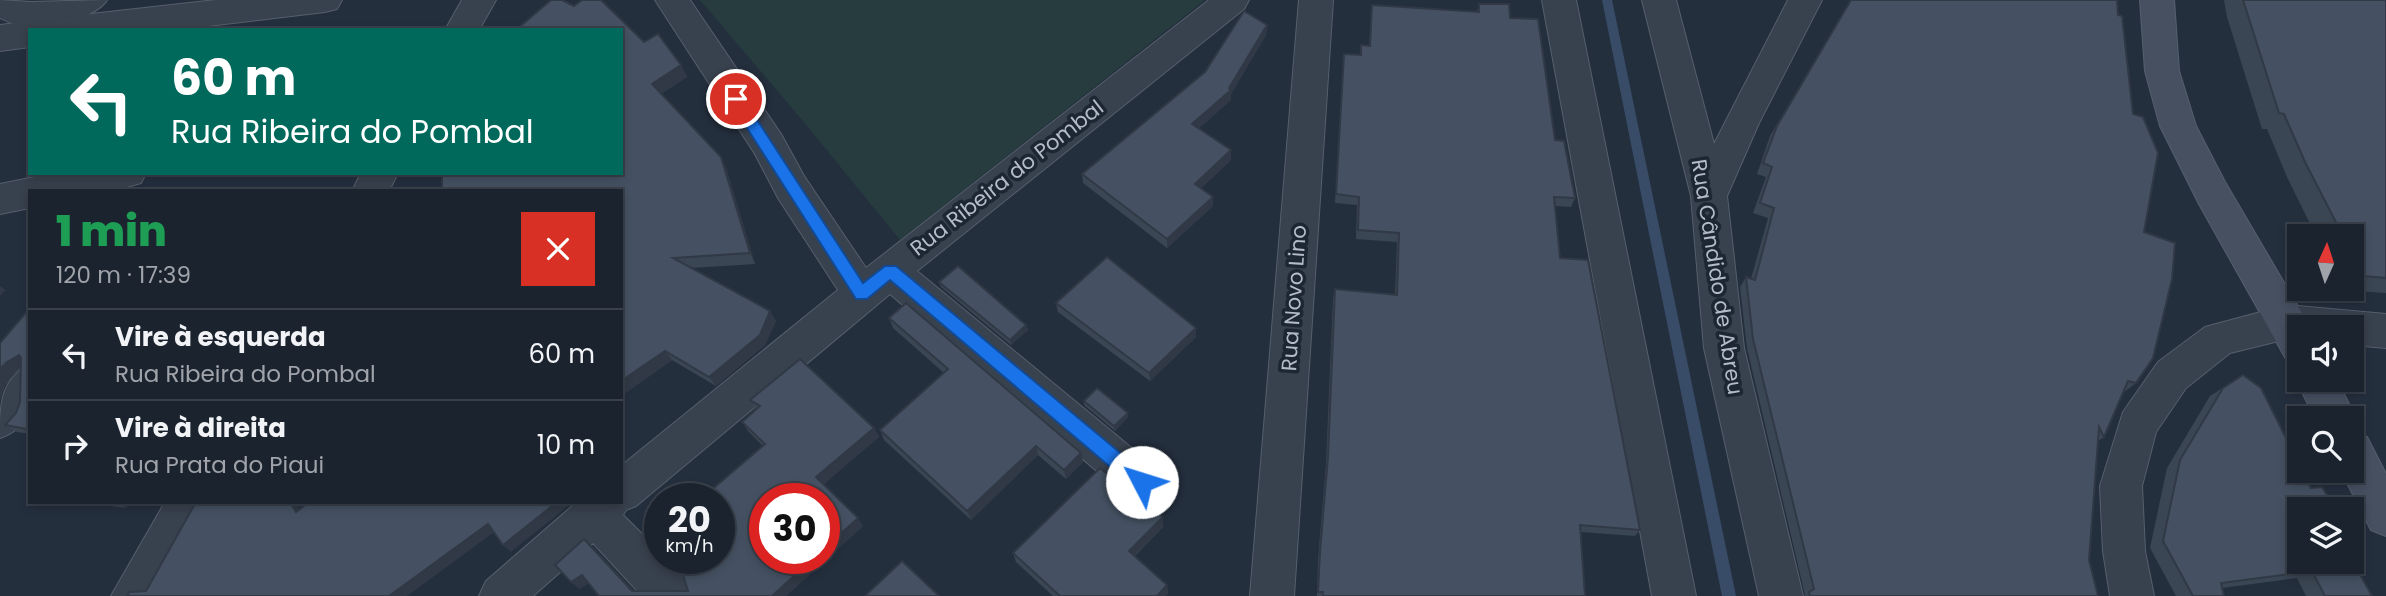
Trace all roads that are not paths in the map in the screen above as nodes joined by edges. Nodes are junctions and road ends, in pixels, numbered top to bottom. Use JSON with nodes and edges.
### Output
{"nodes":[{"id":1,"x":4,"y":0,"type":"edge"},
{"id":2,"x":90,"y":0,"type":"edge"},
{"id":3,"x":326,"y":0,"type":"edge"},
{"id":4,"x":479,"y":0,"type":"edge"},
{"id":5,"x":672,"y":0,"type":"edge"},
{"id":6,"x":1232,"y":0,"type":"edge"},
{"id":7,"x":1316,"y":0,"type":"edge"},
{"id":8,"x":1559,"y":0,"type":"edge"},
{"id":9,"x":1659,"y":0,"type":"edge"},
{"id":10,"x":1805,"y":0,"type":"edge"},
{"id":11,"x":2157,"y":0,"type":"edge"},
{"id":12,"x":81,"y":28,"type":"edge"},
{"id":13,"x":463,"y":28,"type":"edge"},
{"id":14,"x":28,"y":34,"type":"edge"},
{"id":15,"x":0,"y":38,"type":"edge"},
{"id":16,"x":118,"y":175,"type":"edge"},
{"id":17,"x":50,"y":189,"type":"edge"},
{"id":18,"x":28,"y":193,"type":"edge"},
{"id":19,"x":1709,"y":196,"type":"junction"},
{"id":20,"x":0,"y":198,"type":"edge"},
{"id":21,"x":876,"y":282,"type":"junction"},
{"id":22,"x":2287,"y":324,"type":"edge"},
{"id":23,"x":2364,"y":329,"type":"edge"},
{"id":24,"x":2386,"y":331,"type":"edge"},
{"id":25,"x":2287,"y":335,"type":"edge"},
{"id":26,"x":28,"y":385,"type":"edge"},
{"id":27,"x":0,"y":420,"type":"edge"},
{"id":28,"x":2364,"y":473,"type":"edge"},
{"id":29,"x":1142,"y":482,"type":"dead end"},
{"id":30,"x":623,"y":491,"type":"edge"},
{"id":31,"x":187,"y":504,"type":"edge"},
{"id":32,"x":607,"y":504,"type":"edge"},
{"id":33,"x":609,"y":504,"type":"edge"},
{"id":34,"x":2386,"y":516,"type":"edge"},
{"id":35,"x":133,"y":596,"type":"edge"},
{"id":36,"x":501,"y":596,"type":"edge"},
{"id":37,"x":672,"y":596,"type":"edge"},
{"id":38,"x":1272,"y":596,"type":"edge"},
{"id":39,"x":1674,"y":596,"type":"edge"},
{"id":40,"x":1780,"y":596,"type":"edge"},
{"id":41,"x":2132,"y":596,"type":"edge"}],
"edges":[{"from":1,"to":2,"type":"street"},
{"from":3,"to":12,"type":"street"},
{"from":4,"to":13,"type":"street"},
{"from":5,"to":21,"type":"street"},
{"from":6,"to":21,"type":"street","name":"Rua Ribeira do Pombal"},
{"from":7,"to":38,"type":"street","name":"Rua Novo Lino"},
{"from":8,"to":39,"type":"street"},
{"from":9,"to":19,"type":"street","name":"Rua Cândido de Abreu"},
{"from":10,"to":19,"type":"street"},
{"from":11,"to":22,"type":"main road"},
{"from":14,"to":15,"type":"street"},
{"from":16,"to":17,"type":"street"},
{"from":18,"to":20,"type":"street"},
{"from":19,"to":40,"type":"street","name":"Rua Cândido de Abreu"},
{"from":21,"to":29,"type":"street"},
{"from":21,"to":30,"type":"street","name":"Rua Ribeira do Pombal"},
{"from":23,"to":24,"type":"street"},
{"from":25,"to":41,"type":"street"},
{"from":26,"to":27,"type":"street"},
{"from":28,"to":34,"type":"main road"},
{"from":31,"to":35,"type":"street"},
{"from":32,"to":36,"type":"street","name":"Rua Ribeira do Pombal"},
{"from":33,"to":37,"type":"street"}]}
